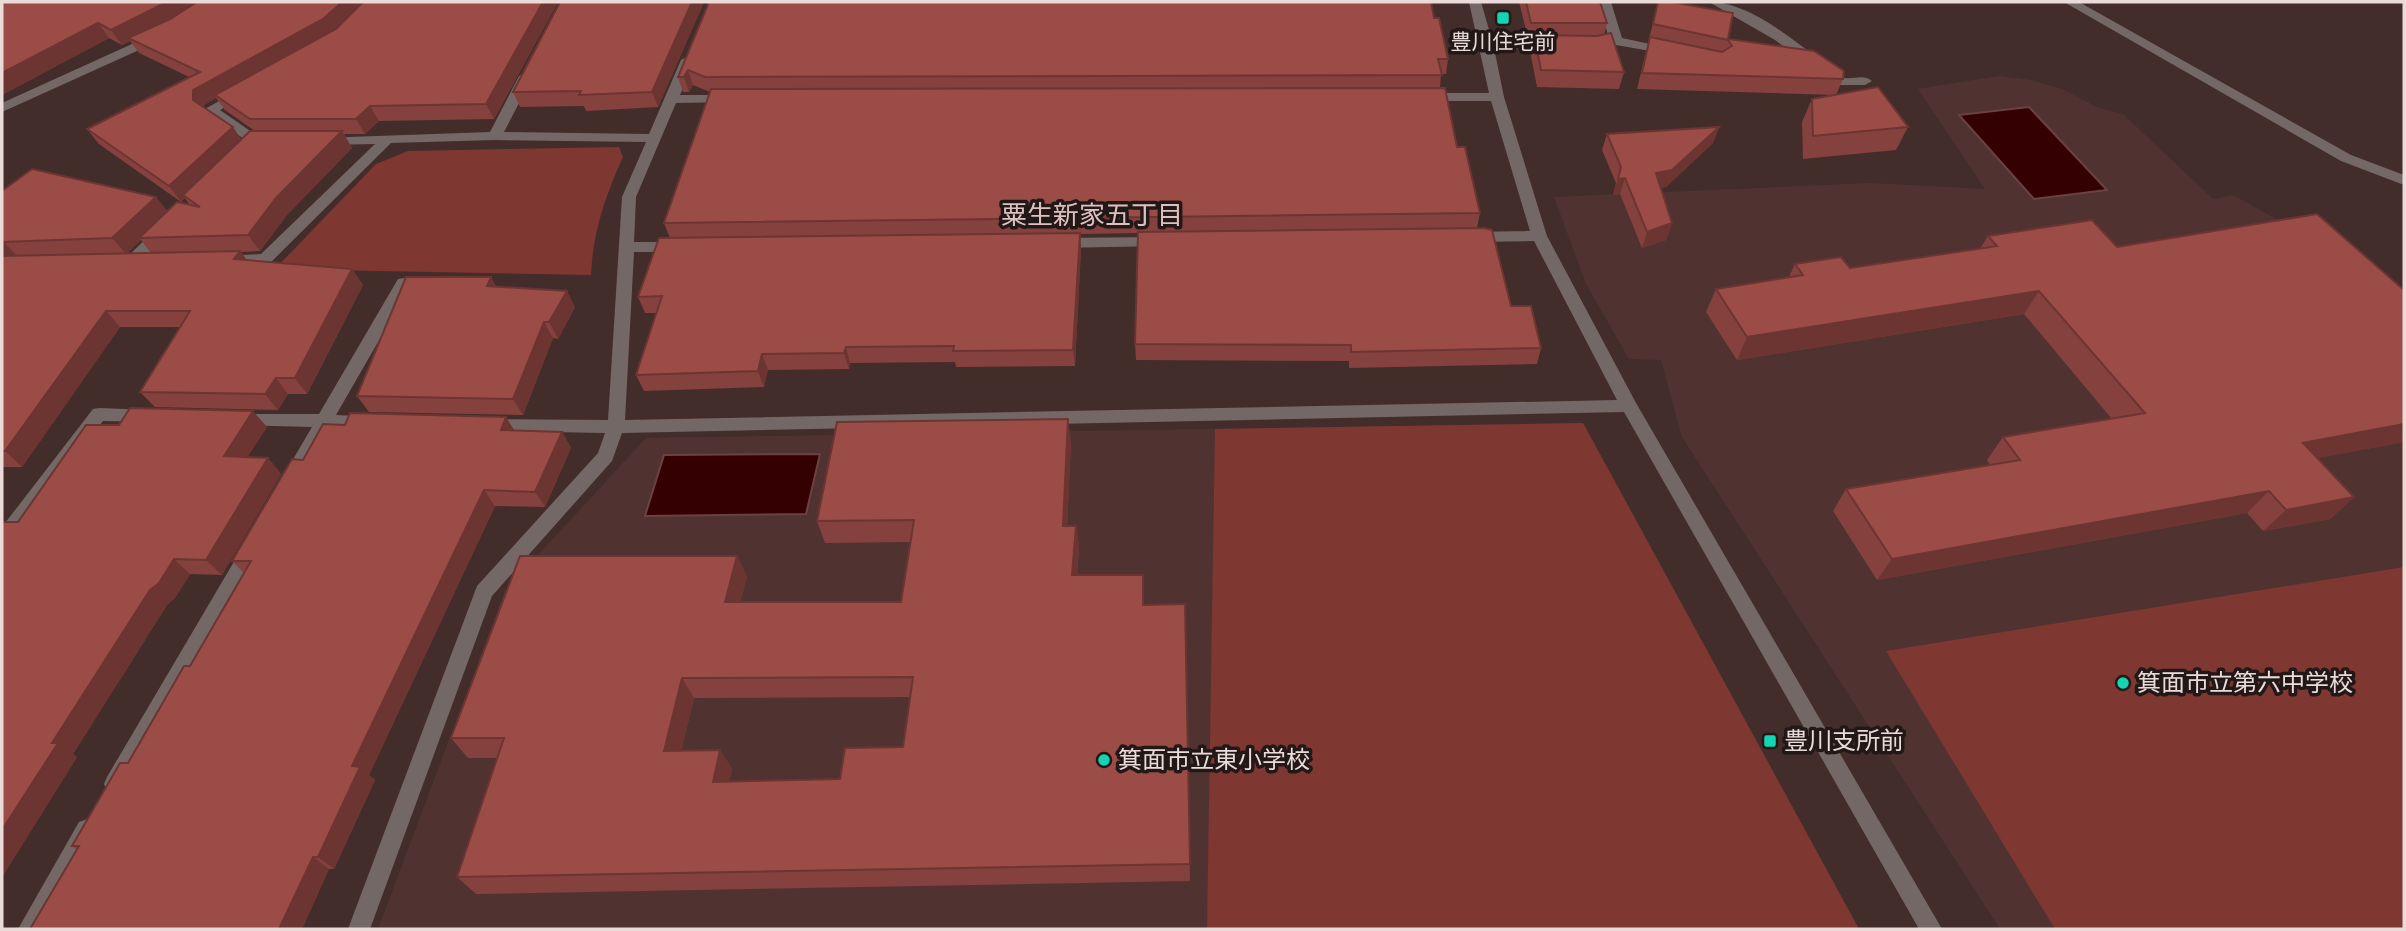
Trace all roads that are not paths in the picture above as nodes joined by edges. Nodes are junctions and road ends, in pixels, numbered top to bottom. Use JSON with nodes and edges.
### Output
{"nodes":[{"id":1,"x":1475,"y":2,"type":"edge"},
{"id":2,"x":1605,"y":2,"type":"edge"},
{"id":3,"x":1715,"y":2,"type":"edge"},
{"id":4,"x":2070,"y":2,"type":"edge"},
{"id":5,"x":162,"y":34,"type":"edge"},
{"id":6,"x":697,"y":38,"type":"edge"},
{"id":7,"x":1616,"y":41,"type":"junction"},
{"id":8,"x":1488,"y":44,"type":"junction"},
{"id":9,"x":1679,"y":54,"type":"edge"},
{"id":10,"x":533,"y":63,"type":"edge"},
{"id":11,"x":1865,"y":81,"type":"dead end"},
{"id":12,"x":256,"y":84,"type":"edge"},
{"id":13,"x":1415,"y":97,"type":"edge"},
{"id":14,"x":1497,"y":97,"type":"junction"},
{"id":15,"x":741,"y":98,"type":"edge"},
{"id":16,"x":673,"y":99,"type":"junction"},
{"id":17,"x":2,"y":108,"type":"edge"},
{"id":18,"x":495,"y":136,"type":"junction"},
{"id":19,"x":656,"y":138,"type":"junction"},
{"id":20,"x":282,"y":141,"type":"edge"},
{"id":21,"x":308,"y":141,"type":"edge"},
{"id":22,"x":386,"y":141,"type":"junction"},
{"id":23,"x":2404,"y":180,"type":"edge"},
{"id":24,"x":178,"y":217,"type":"edge"},
{"id":25,"x":1539,"y":236,"type":"junction"},
{"id":26,"x":1457,"y":237,"type":"edge"},
{"id":27,"x":1171,"y":242,"type":"edge"},
{"id":28,"x":1034,"y":244,"type":"edge"},
{"id":29,"x":626,"y":247,"type":"junction"},
{"id":30,"x":694,"y":247,"type":"edge"},
{"id":31,"x":211,"y":261,"type":"edge"},
{"id":32,"x":156,"y":263,"type":"edge"},
{"id":33,"x":404,"y":283,"type":"edge"},
{"id":34,"x":1629,"y":405,"type":"junction"},
{"id":35,"x":165,"y":416,"type":"edge"},
{"id":36,"x":218,"y":418,"type":"edge"},
{"id":37,"x":324,"y":422,"type":"junction"},
{"id":38,"x":393,"y":423,"type":"edge"},
{"id":39,"x":477,"y":424,"type":"edge"},
{"id":40,"x":616,"y":427,"type":"junction"},
{"id":41,"x":282,"y":494,"type":"edge"},
{"id":42,"x":2,"y":510,"type":"edge"},
{"id":43,"x":23,"y":511,"type":"junction"},
{"id":44,"x":261,"y":530,"type":"edge"},
{"id":45,"x":2,"y":540,"type":"edge"},
{"id":46,"x":30,"y":929,"type":"edge"},
{"id":47,"x":359,"y":929,"type":"edge"},
{"id":48,"x":1931,"y":929,"type":"edge"}],
"edges":[{"from":1,"to":8,"type":"street"},
{"from":2,"to":7,"type":"street"},
{"from":3,"to":11,"type":"street"},
{"from":4,"to":23,"type":"street"},
{"from":5,"to":17,"type":"street"},
{"from":6,"to":16,"type":"street"},
{"from":7,"to":8,"type":"street"},
{"from":7,"to":9,"type":"street"},
{"from":8,"to":14,"type":"street"},
{"from":10,"to":18,"type":"street"},
{"from":12,"to":20,"type":"street"},
{"from":13,"to":14,"type":"street"},
{"from":14,"to":25,"type":"street"},
{"from":15,"to":16,"type":"street"},
{"from":16,"to":19,"type":"street"},
{"from":18,"to":19,"type":"street"},
{"from":18,"to":22,"type":"street"},
{"from":19,"to":29,"type":"street"},
{"from":21,"to":22,"type":"street"},
{"from":22,"to":31,"type":"street"},
{"from":24,"to":32,"type":"street"},
{"from":25,"to":26,"type":"street"},
{"from":25,"to":34,"type":"street"},
{"from":27,"to":28,"type":"street"},
{"from":29,"to":30,"type":"street"},
{"from":29,"to":40,"type":"street"},
{"from":33,"to":37,"type":"street"},
{"from":34,"to":40,"type":"street"},
{"from":34,"to":48,"type":"street"},
{"from":35,"to":43,"type":"street"},
{"from":36,"to":37,"type":"street"},
{"from":37,"to":38,"type":"street"},
{"from":37,"to":41,"type":"street"},
{"from":39,"to":40,"type":"street"},
{"from":40,"to":47,"type":"street"},
{"from":42,"to":43,"type":"street"},
{"from":43,"to":45,"type":"street"},
{"from":44,"to":46,"type":"street"}]}
